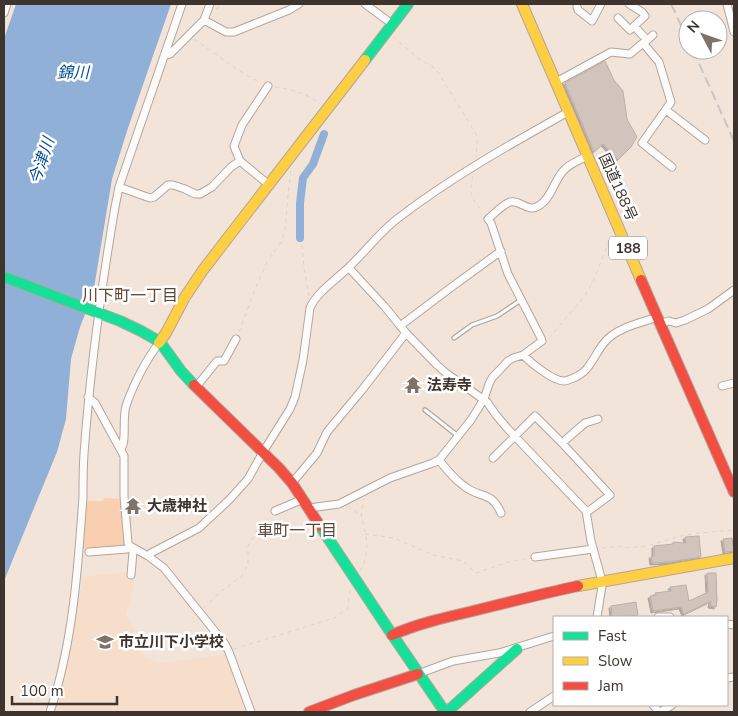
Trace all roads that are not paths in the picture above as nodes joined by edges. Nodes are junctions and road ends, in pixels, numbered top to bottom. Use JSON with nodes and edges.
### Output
{"nodes":[{"id":1,"x":7,"y":4,"type":"edge"},
{"id":2,"x":182,"y":4,"type":"edge"},
{"id":3,"x":210,"y":4,"type":"edge"},
{"id":4,"x":298,"y":4,"type":"edge"},
{"id":5,"x":365,"y":4,"type":"edge"},
{"id":6,"x":522,"y":4,"type":"edge"},
{"id":7,"x":601,"y":4,"type":"edge"},
{"id":8,"x":629,"y":4,"type":"edge"},
{"id":9,"x":727,"y":4,"type":"edge"},
{"id":10,"x":404,"y":5,"type":"edge"},
{"id":11,"x":577,"y":7,"type":"dead end"},
{"id":12,"x":4,"y":13,"type":"edge"},
{"id":13,"x":618,"y":18,"type":"dead end"},
{"id":14,"x":204,"y":20,"type":"junction"},
{"id":15,"x":634,"y":26,"type":"junction"},
{"id":16,"x":389,"y":28,"type":"junction"},
{"id":17,"x":734,"y":32,"type":"edge"},
{"id":18,"x":648,"y":40,"type":"junction"},
{"id":19,"x":166,"y":55,"type":"junction"},
{"id":20,"x":556,"y":82,"type":"junction"},
{"id":21,"x":268,"y":86,"type":"road end"},
{"id":22,"x":666,"y":110,"type":"junction"},
{"id":23,"x":568,"y":112,"type":"junction"},
{"id":24,"x":705,"y":140,"type":"dead end"},
{"id":25,"x":588,"y":156,"type":"junction"},
{"id":26,"x":240,"y":160,"type":"junction"},
{"id":27,"x":672,"y":167,"type":"dead end"},
{"id":28,"x":268,"y":184,"type":"junction"},
{"id":29,"x":119,"y":187,"type":"junction"},
{"id":30,"x":501,"y":251,"type":"junction"},
{"id":31,"x":349,"y":268,"type":"junction"},
{"id":32,"x":4,"y":277,"type":"edge"},
{"id":33,"x":734,"y":290,"type":"edge"},
{"id":34,"x":522,"y":299,"type":"junction"},
{"id":35,"x":96,"y":312,"type":"junction"},
{"id":36,"x":659,"y":320,"type":"junction"},
{"id":37,"x":400,"y":326,"type":"junction"},
{"id":38,"x":406,"y":333,"type":"junction"},
{"id":39,"x":454,"y":338,"type":"dead end"},
{"id":40,"x":236,"y":340,"type":"road end"},
{"id":41,"x":159,"y":343,"type":"junction"},
{"id":42,"x":523,"y":355,"type":"junction"},
{"id":43,"x":734,"y":383,"type":"edge"},
{"id":44,"x":196,"y":386,"type":"junction"},
{"id":45,"x":722,"y":386,"type":"dead end"},
{"id":46,"x":88,"y":397,"type":"junction"},
{"id":47,"x":484,"y":399,"type":"junction"},
{"id":48,"x":425,"y":410,"type":"dead end"},
{"id":49,"x":598,"y":419,"type":"dead end"},
{"id":50,"x":459,"y":436,"type":"junction"},
{"id":51,"x":515,"y":436,"type":"junction"},
{"id":52,"x":562,"y":443,"type":"junction"},
{"id":53,"x":121,"y":449,"type":"junction"},
{"id":54,"x":263,"y":452,"type":"junction"},
{"id":55,"x":493,"y":458,"type":"dead end"},
{"id":56,"x":439,"y":460,"type":"junction"},
{"id":57,"x":292,"y":483,"type":"junction"},
{"id":58,"x":734,"y":492,"type":"edge"},
{"id":59,"x":306,"y":504,"type":"junction"},
{"id":60,"x":275,"y":511,"type":"road end"},
{"id":61,"x":586,"y":511,"type":"junction"},
{"id":62,"x":501,"y":513,"type":"dead end"},
{"id":63,"x":133,"y":548,"type":"junction"},
{"id":64,"x":593,"y":548,"type":"junction"},
{"id":65,"x":89,"y":552,"type":"dead end"},
{"id":66,"x":148,"y":556,"type":"junction"},
{"id":67,"x":535,"y":557,"type":"road end"},
{"id":68,"x":734,"y":558,"type":"edge"},
{"id":69,"x":131,"y":575,"type":"dead end"},
{"id":70,"x":602,"y":580,"type":"junction"},
{"id":71,"x":597,"y":616,"type":"edge"},
{"id":72,"x":392,"y":635,"type":"junction"},
{"id":73,"x":553,"y":636,"type":"edge"},
{"id":74,"x":516,"y":648,"type":"junction"},
{"id":75,"x":418,"y":674,"type":"junction"},
{"id":76,"x":553,"y":697,"type":"edge"},
{"id":77,"x":670,"y":706,"type":"edge"},
{"id":78,"x":50,"y":712,"type":"edge"},
{"id":79,"x":252,"y":712,"type":"edge"},
{"id":80,"x":311,"y":712,"type":"edge"},
{"id":81,"x":446,"y":712,"type":"edge"},
{"id":82,"x":530,"y":712,"type":"edge"},
{"id":83,"x":659,"y":712,"type":"edge"}],
"edges":[{"from":1,"to":12,"type":"street"},
{"from":2,"to":19,"type":"street"},
{"from":3,"to":14,"type":"street"},
{"from":4,"to":14,"type":"street"},
{"from":5,"to":16,"type":"street"},
{"from":6,"to":20,"type":"main road","name":"国道188号","number":"188"},
{"from":7,"to":11,"type":"street"},
{"from":8,"to":15,"type":"street"},
{"from":9,"to":17,"type":"street"},
{"from":10,"to":16,"type":"main road"},
{"from":13,"to":15,"type":"street"},
{"from":14,"to":19,"type":"street"},
{"from":15,"to":18,"type":"street"},
{"from":16,"to":28,"type":"main road"},
{"from":18,"to":20,"type":"street"},
{"from":18,"to":22,"type":"street"},
{"from":19,"to":29,"type":"street"},
{"from":20,"to":23,"type":"main road","name":"国道188号","number":"188"},
{"from":21,"to":26,"type":"street"},
{"from":22,"to":24,"type":"street"},
{"from":22,"to":27,"type":"street"},
{"from":23,"to":25,"type":"main road","name":"国道188号","number":"188"},
{"from":23,"to":31,"type":"street"},
{"from":25,"to":30,"type":"street"},
{"from":25,"to":36,"type":"main road","name":"国道188号","number":"188"},
{"from":26,"to":28,"type":"street"},
{"from":26,"to":29,"type":"street"},
{"from":28,"to":41,"type":"main road"},
{"from":29,"to":35,"type":"street"},
{"from":30,"to":34,"type":"street"},
{"from":30,"to":37,"type":"street"},
{"from":31,"to":37,"type":"street"},
{"from":31,"to":54,"type":"street"},
{"from":32,"to":35,"type":"main road"},
{"from":33,"to":36,"type":"street"},
{"from":34,"to":39,"type":"lane"},
{"from":34,"to":42,"type":"street"},
{"from":35,"to":41,"type":"main road"},
{"from":35,"to":46,"type":"street"},
{"from":36,"to":42,"type":"street"},
{"from":36,"to":58,"type":"main road","name":"国道188号","number":"188"},
{"from":37,"to":38,"type":"street"},
{"from":38,"to":47,"type":"street"},
{"from":38,"to":57,"type":"street"},
{"from":40,"to":44,"type":"street"},
{"from":41,"to":44,"type":"main road"},
{"from":41,"to":53,"type":"street"},
{"from":42,"to":47,"type":"street"},
{"from":43,"to":45,"type":"street"},
{"from":44,"to":54,"type":"main road"},
{"from":46,"to":53,"type":"street"},
{"from":46,"to":78,"type":"street"},
{"from":47,"to":50,"type":"street"},
{"from":47,"to":51,"type":"street"},
{"from":48,"to":50,"type":"lane"},
{"from":49,"to":52,"type":"street"},
{"from":50,"to":56,"type":"street"},
{"from":51,"to":52,"type":"street"},
{"from":51,"to":55,"type":"street"},
{"from":51,"to":61,"type":"street"},
{"from":52,"to":61,"type":"street"},
{"from":53,"to":63,"type":"street"},
{"from":54,"to":57,"type":"main road"},
{"from":54,"to":66,"type":"street"},
{"from":56,"to":59,"type":"street"},
{"from":56,"to":62,"type":"street"},
{"from":57,"to":59,"type":"main road"},
{"from":59,"to":60,"type":"street"},
{"from":59,"to":72,"type":"main road"},
{"from":61,"to":64,"type":"street"},
{"from":63,"to":65,"type":"street"},
{"from":63,"to":66,"type":"street"},
{"from":63,"to":69,"type":"street"},
{"from":64,"to":67,"type":"street"},
{"from":64,"to":70,"type":"street"},
{"from":66,"to":79,"type":"street"},
{"from":68,"to":70,"type":"main road"},
{"from":70,"to":71,"type":"street"},
{"from":70,"to":72,"type":"main road"},
{"from":72,"to":75,"type":"main road"},
{"from":73,"to":74,"type":"street"},
{"from":74,"to":75,"type":"street"},
{"from":74,"to":81,"type":"main road"},
{"from":75,"to":80,"type":"main road"},
{"from":75,"to":81,"type":"main road"},
{"from":76,"to":82,"type":"street"},
{"from":77,"to":83,"type":"street"}]}
